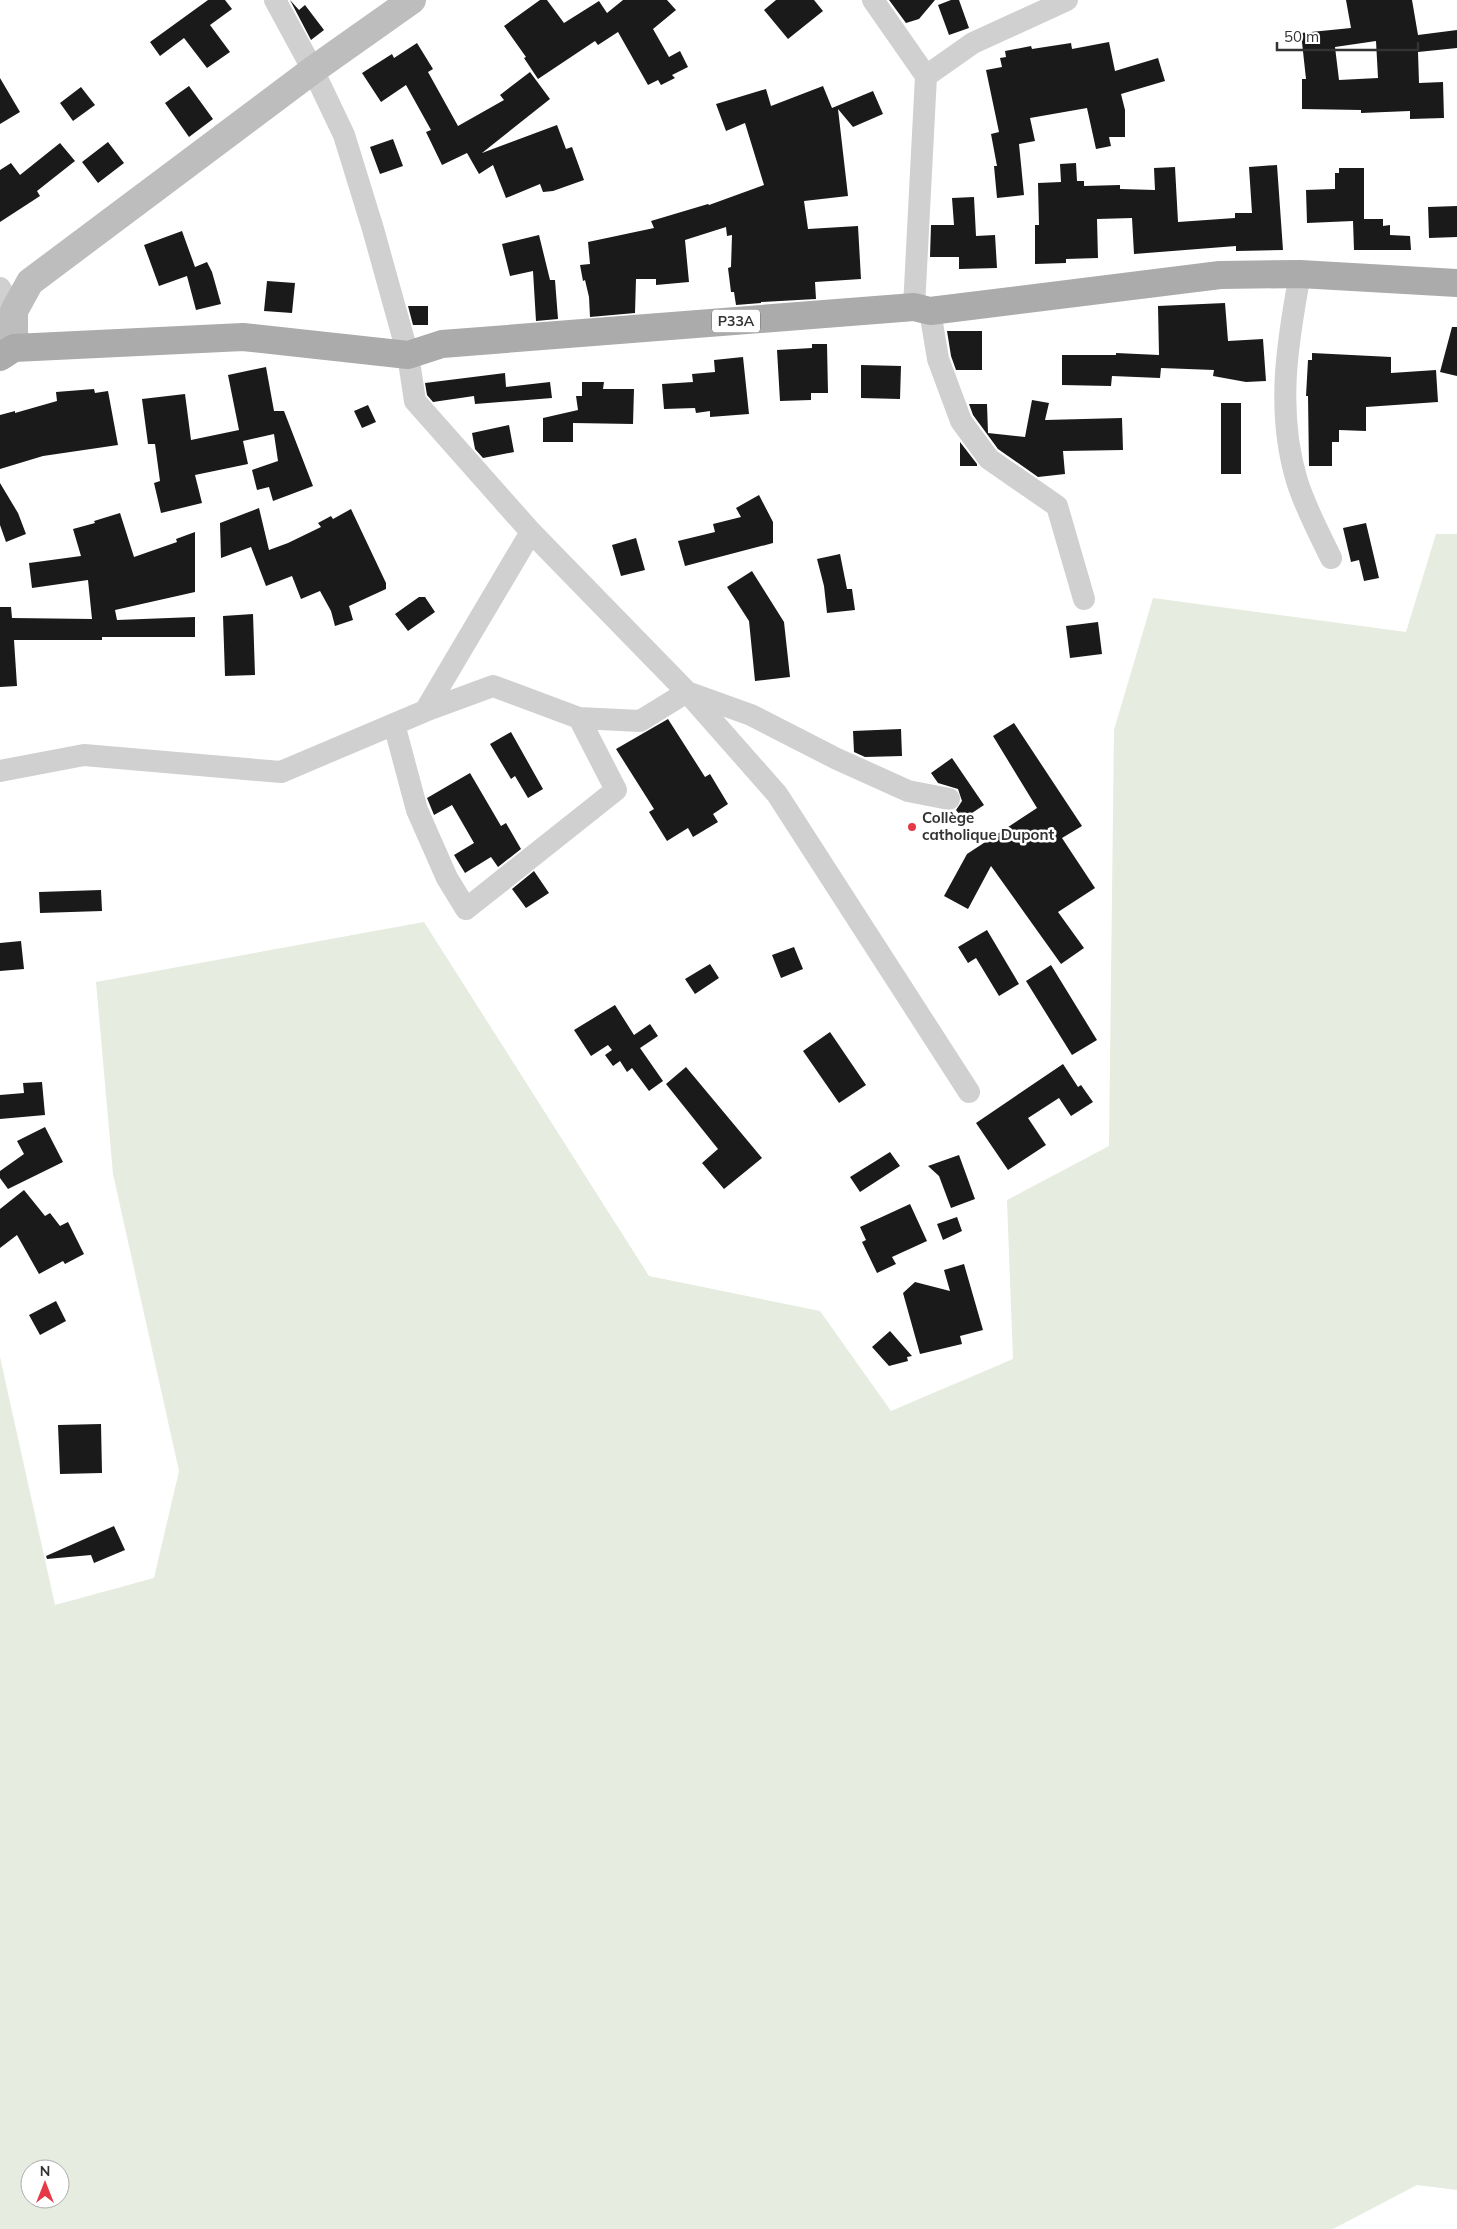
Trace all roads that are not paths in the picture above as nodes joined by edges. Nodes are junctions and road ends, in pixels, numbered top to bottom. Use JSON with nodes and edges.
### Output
{"nodes":[{"id":1,"x":275,"y":0,"type":"edge"},
{"id":2,"x":412,"y":0,"type":"edge"},
{"id":3,"x":873,"y":0,"type":"edge"},
{"id":4,"x":1067,"y":0,"type":"edge"},
{"id":5,"x":314,"y":70,"type":"junction"},
{"id":6,"x":926,"y":76,"type":"junction"},
{"id":7,"x":1300,"y":274,"type":"junction"},
{"id":8,"x":1457,"y":283,"type":"edge"},
{"id":9,"x":0,"y":288,"type":"edge"},
{"id":10,"x":922,"y":309,"type":"junction"},
{"id":11,"x":14,"y":311,"type":"junction"},
{"id":12,"x":7,"y":353,"type":"edge"},
{"id":13,"x":408,"y":355,"type":"junction"},
{"id":14,"x":531,"y":532,"type":"junction"},
{"id":15,"x":1331,"y":558,"type":"dead end"},
{"id":16,"x":1084,"y":599,"type":"dead end"},
{"id":17,"x":687,"y":692,"type":"junction"},
{"id":18,"x":425,"y":711,"type":"junction"},
{"id":19,"x":579,"y":718,"type":"junction"},
{"id":20,"x":394,"y":724,"type":"junction"},
{"id":21,"x":0,"y":771,"type":"edge"},
{"id":22,"x":949,"y":799,"type":"dead end"},
{"id":23,"x":969,"y":1092,"type":"dead end"}],
"edges":[{"from":1,"to":5,"type":"street"},
{"from":2,"to":5,"type":"street"},
{"from":3,"to":6,"type":"street"},
{"from":4,"to":6,"type":"street"},
{"from":5,"to":11,"type":"street"},
{"from":5,"to":13,"type":"street"},
{"from":6,"to":10,"type":"street"},
{"from":7,"to":8,"type":"main road","number":"P33A"},
{"from":7,"to":10,"type":"main road","number":"P33A"},
{"from":7,"to":15,"type":"street"},
{"from":9,"to":11,"type":"street"},
{"from":10,"to":13,"type":"main road","number":"P33A"},
{"from":10,"to":16,"type":"street"},
{"from":11,"to":12,"type":"street"},
{"from":12,"to":13,"type":"main road","number":"P33A"},
{"from":13,"to":14,"type":"street"},
{"from":14,"to":17,"type":"street"},
{"from":14,"to":18,"type":"street"},
{"from":17,"to":19,"type":"street"},
{"from":17,"to":22,"type":"street"},
{"from":17,"to":23,"type":"street"},
{"from":18,"to":19,"type":"street"},
{"from":18,"to":20,"type":"street"},
{"from":19,"to":20,"type":"street"},
{"from":20,"to":21,"type":"street"}]}
